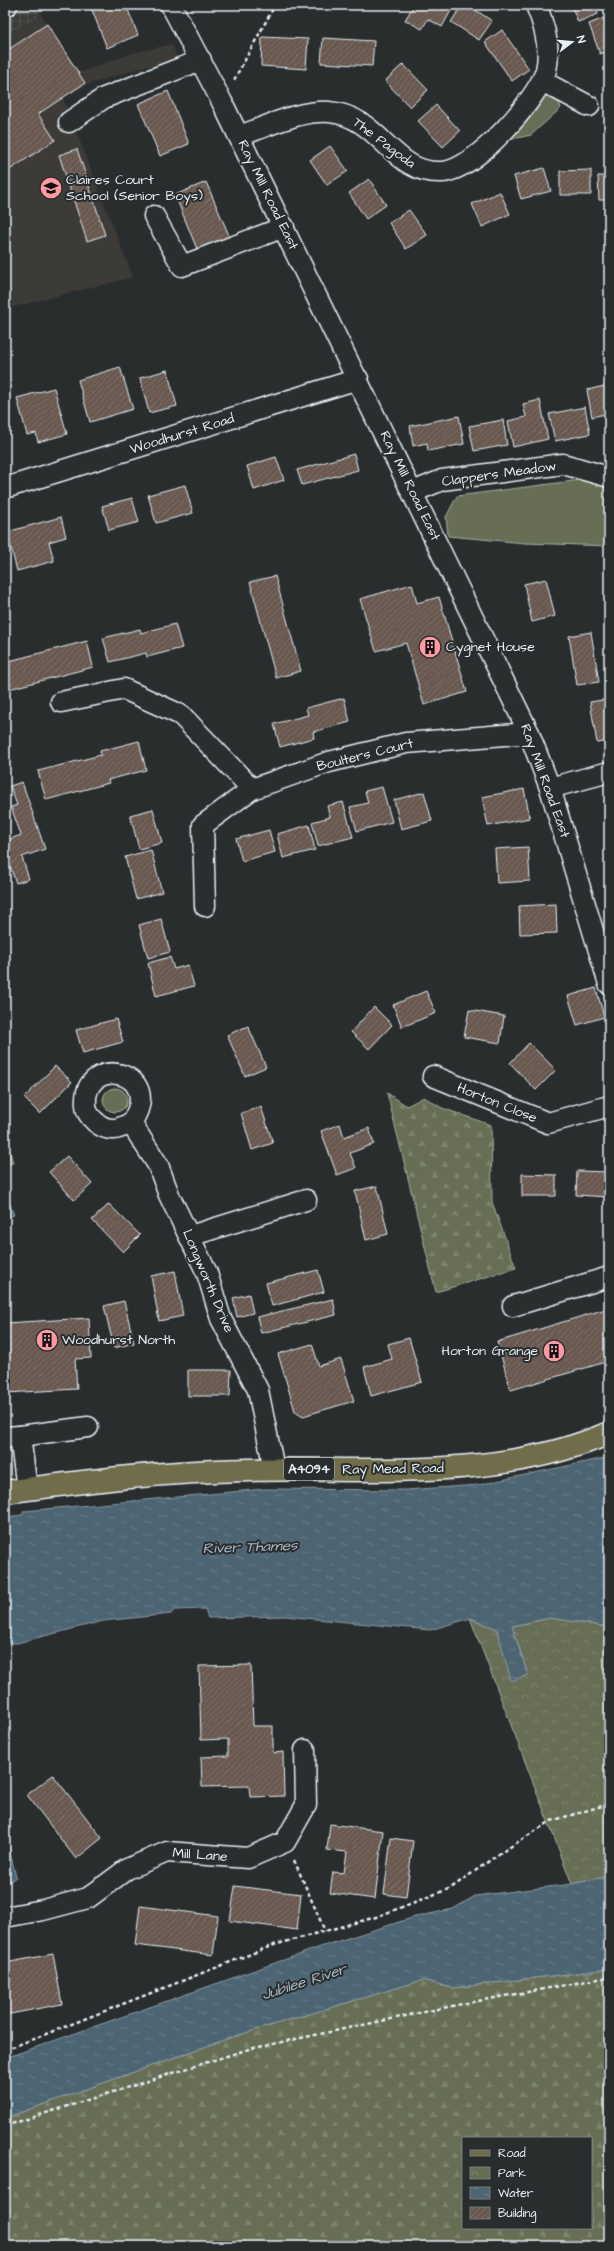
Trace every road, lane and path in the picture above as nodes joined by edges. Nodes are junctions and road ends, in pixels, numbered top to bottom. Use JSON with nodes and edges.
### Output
{"nodes":[{"id":1,"x":171,"y":5,"type":"edge"},
{"id":2,"x":275,"y":5,"type":"edge"},
{"id":3,"x":536,"y":5,"type":"edge"},
{"id":4,"x":201,"y":60,"type":"junction"},
{"id":5,"x":542,"y":81,"type":"junction"},
{"id":6,"x":222,"y":102,"type":"junction"},
{"id":7,"x":589,"y":106,"type":"dead end"},
{"id":8,"x":69,"y":122,"type":"dead end"},
{"id":9,"x":239,"y":136,"type":"junction"},
{"id":10,"x":154,"y":216,"type":"dead end"},
{"id":11,"x":284,"y":227,"type":"junction"},
{"id":12,"x":358,"y":379,"type":"junction"},
{"id":13,"x":609,"y":477,"type":"edge"},
{"id":14,"x":5,"y":488,"type":"edge"},
{"id":15,"x":412,"y":492,"type":"junction"},
{"id":16,"x":61,"y":702,"type":"dead end"},
{"id":17,"x":530,"y":733,"type":"junction"},
{"id":18,"x":609,"y":772,"type":"edge"},
{"id":19,"x":550,"y":788,"type":"junction"},
{"id":20,"x":252,"y":789,"type":"junction"},
{"id":21,"x":205,"y":906,"type":"dead end"},
{"id":22,"x":609,"y":984,"type":"edge"},
{"id":23,"x":433,"y":1076,"type":"dead end"},
{"id":24,"x":609,"y":1106,"type":"edge"},
{"id":25,"x":131,"y":1123,"type":"dead end"},
{"id":26,"x":306,"y":1200,"type":"dead end"},
{"id":27,"x":190,"y":1236,"type":"junction"},
{"id":28,"x":609,"y":1277,"type":"edge"},
{"id":29,"x":513,"y":1306,"type":"dead end"},
{"id":30,"x":88,"y":1427,"type":"dead end"},
{"id":31,"x":609,"y":1433,"type":"edge"},
{"id":32,"x":12,"y":1436,"type":"edge"},
{"id":33,"x":274,"y":1469,"type":"junction"},
{"id":34,"x":27,"y":1489,"type":"junction"},
{"id":35,"x":5,"y":1492,"type":"edge"},
{"id":36,"x":306,"y":1750,"type":"dead end"},
{"id":37,"x":609,"y":1804,"type":"edge"},
{"id":38,"x":285,"y":1842,"type":"junction"},
{"id":39,"x":5,"y":1917,"type":"edge"},
{"id":40,"x":325,"y":1931,"type":"junction"},
{"id":41,"x":609,"y":1977,"type":"edge"},
{"id":42,"x":5,"y":2050,"type":"edge"},
{"id":43,"x":5,"y":2126,"type":"edge"}],
"edges":[{"from":1,"to":4,"type":"street","name":"Ray Mill Road East"},
{"from":2,"to":6,"type":"path"},
{"from":3,"to":5,"type":"street","name":"The Pagoda"},
{"from":4,"to":6,"type":"street","name":"Ray Mill Road East"},
{"from":4,"to":8,"type":"street"},
{"from":5,"to":7,"type":"street"},
{"from":5,"to":9,"type":"street","name":"The Pagoda"},
{"from":6,"to":9,"type":"street","name":"Ray Mill Road East"},
{"from":9,"to":11,"type":"street","name":"Ray Mill Road East"},
{"from":10,"to":11,"type":"street"},
{"from":11,"to":12,"type":"street","name":"Ray Mill Road East"},
{"from":12,"to":14,"type":"street","name":"Woodhurst Road"},
{"from":12,"to":15,"type":"street","name":"Ray Mill Road East"},
{"from":13,"to":15,"type":"street","name":"Clappers Meadow"},
{"from":15,"to":17,"type":"street","name":"Ray Mill Road East"},
{"from":16,"to":20,"type":"street"},
{"from":17,"to":19,"type":"street","name":"Ray Mill Road East"},
{"from":17,"to":20,"type":"street","name":"Boulters Court"},
{"from":18,"to":19,"type":"street"},
{"from":19,"to":22,"type":"street","name":"Ray Mill Road East"},
{"from":20,"to":21,"type":"street","name":"Boulters Court"},
{"from":23,"to":24,"type":"street","name":"Horton Close"},
{"from":25,"to":27,"type":"street","name":"Longworth Drive"},
{"from":26,"to":27,"type":"street"},
{"from":27,"to":33,"type":"street","name":"Longworth Drive"},
{"from":28,"to":29,"type":"street"},
{"from":30,"to":32,"type":"street"},
{"from":31,"to":33,"type":"main road","name":"Ray Mead Road","number":"A4094"},
{"from":32,"to":34,"type":"street"},
{"from":33,"to":34,"type":"main road","name":"Ray Mead Road","number":"A4094"},
{"from":34,"to":35,"type":"main road","name":"Ray Mead Road","number":"A4094"},
{"from":36,"to":38,"type":"street"},
{"from":37,"to":40,"type":"path"},
{"from":38,"to":39,"type":"street","name":"Mill Lane"},
{"from":38,"to":40,"type":"path"},
{"from":40,"to":42,"type":"path"},
{"from":41,"to":43,"type":"path"}]}
